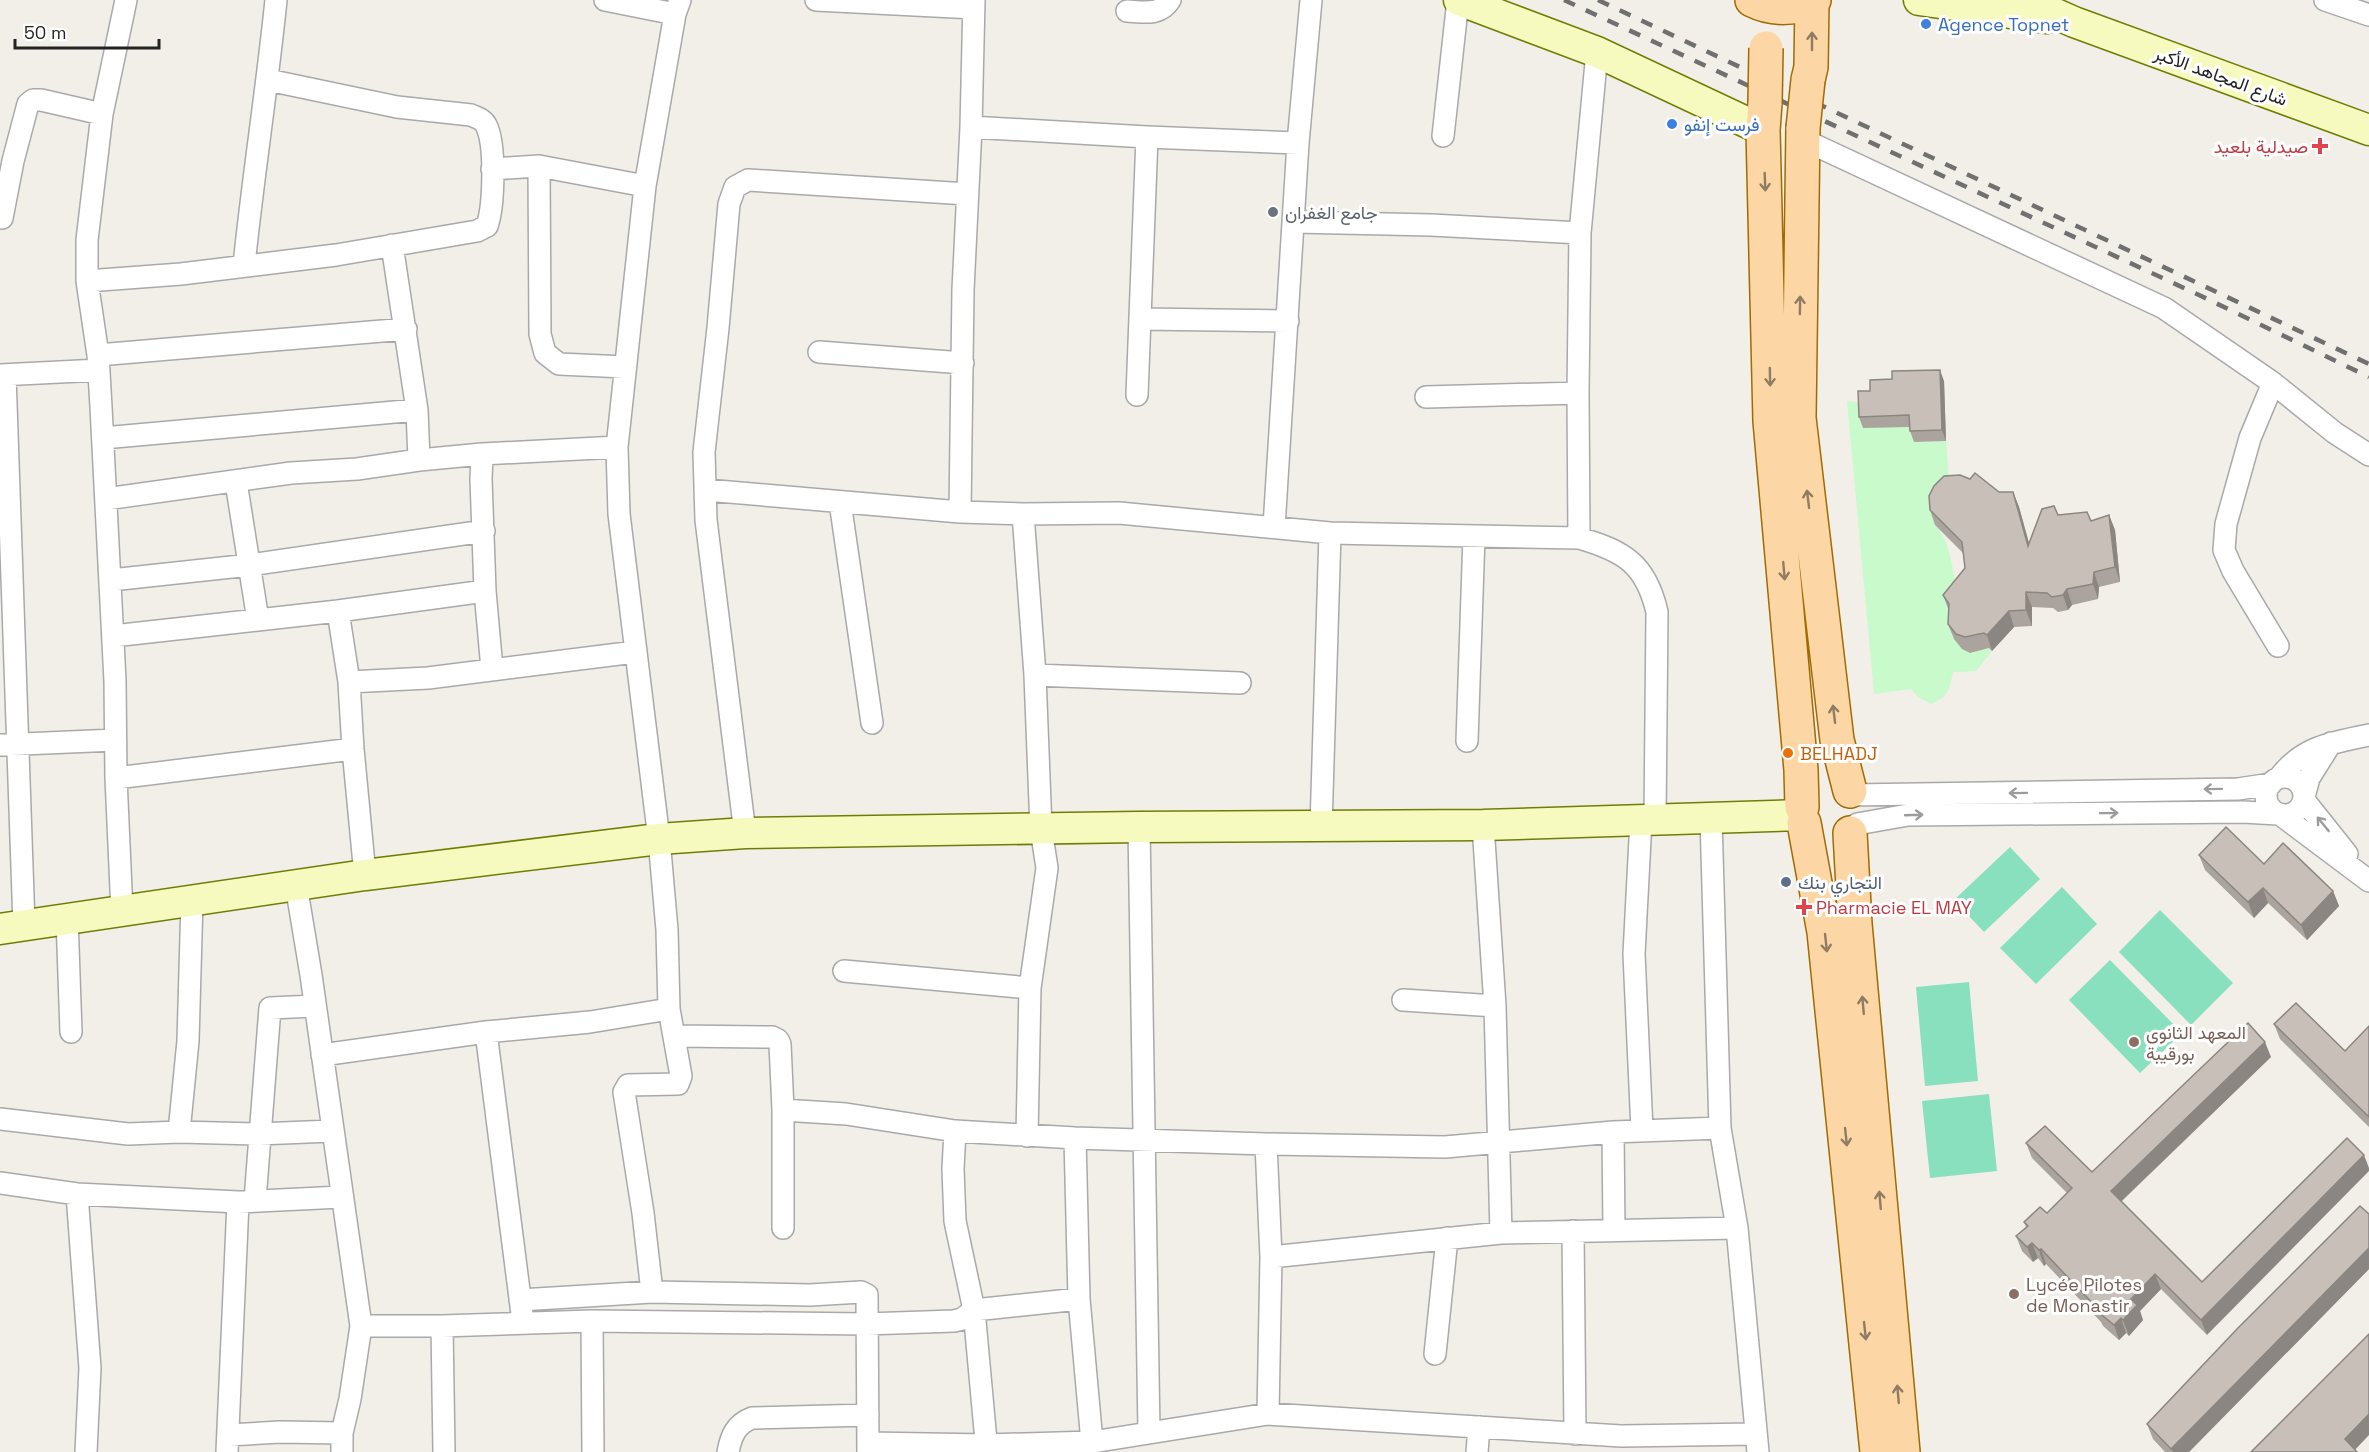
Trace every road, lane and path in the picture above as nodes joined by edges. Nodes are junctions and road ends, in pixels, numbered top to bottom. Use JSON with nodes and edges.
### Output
{"nodes":[{"id":1,"x":126,"y":0,"type":"edge"},
{"id":2,"x":276,"y":0,"type":"edge"},
{"id":3,"x":605,"y":0,"type":"edge"},
{"id":4,"x":816,"y":0,"type":"edge"},
{"id":5,"x":1170,"y":0,"type":"edge"},
{"id":6,"x":1311,"y":0,"type":"edge"},
{"id":7,"x":1459,"y":0,"type":"edge"},
{"id":8,"x":1919,"y":0,"type":"edge"},
{"id":9,"x":2024,"y":0,"type":"edge"},
{"id":10,"x":2325,"y":0,"type":"edge"},
{"id":11,"x":1813,"y":1,"type":"edge"},
{"id":12,"x":1757,"y":2,"type":"edge"},
{"id":13,"x":974,"y":4,"type":"edge"},
{"id":14,"x":678,"y":7,"type":"edge"},
{"id":15,"x":1127,"y":11,"type":"dead end"},
{"id":16,"x":2369,"y":15,"type":"edge"},
{"id":17,"x":2074,"y":22,"type":"junction"},
{"id":18,"x":1597,"y":52,"type":"junction"},
{"id":19,"x":268,"y":80,"type":"junction"},
{"id":20,"x":102,"y":114,"type":"junction"},
{"id":21,"x":1764,"y":116,"type":"junction"},
{"id":22,"x":971,"y":127,"type":"junction"},
{"id":23,"x":2369,"y":130,"type":"edge"},
{"id":24,"x":1802,"y":134,"type":"junction"},
{"id":25,"x":1443,"y":136,"type":"dead end"},
{"id":26,"x":1147,"y":137,"type":"junction"},
{"id":27,"x":1298,"y":143,"type":"junction"},
{"id":28,"x":539,"y":166,"type":"junction"},
{"id":29,"x":492,"y":169,"type":"junction"},
{"id":30,"x":645,"y":186,"type":"junction"},
{"id":31,"x":967,"y":194,"type":"junction"},
{"id":32,"x":2,"y":218,"type":"dead end"},
{"id":33,"x":1295,"y":222,"type":"junction"},
{"id":34,"x":1580,"y":233,"type":"junction"},
{"id":35,"x":392,"y":245,"type":"junction"},
{"id":36,"x":244,"y":265,"type":"junction"},
{"id":37,"x":87,"y":281,"type":"junction"},
{"id":38,"x":1142,"y":319,"type":"junction"},
{"id":39,"x":1288,"y":321,"type":"junction"},
{"id":40,"x":406,"y":329,"type":"junction"},
{"id":41,"x":819,"y":352,"type":"dead end"},
{"id":42,"x":98,"y":362,"type":"junction"},
{"id":43,"x":963,"y":363,"type":"junction"},
{"id":44,"x":625,"y":367,"type":"junction"},
{"id":45,"x":2,"y":375,"type":"edge"},
{"id":46,"x":2273,"y":383,"type":"junction"},
{"id":47,"x":1578,"y":393,"type":"junction"},
{"id":48,"x":1137,"y":395,"type":"dead end"},
{"id":49,"x":1426,"y":396,"type":"dead end"},
{"id":50,"x":417,"y":410,"type":"junction"},
{"id":51,"x":103,"y":438,"type":"junction"},
{"id":52,"x":617,"y":447,"type":"junction"},
{"id":53,"x":482,"y":454,"type":"junction"},
{"id":54,"x":2369,"y":455,"type":"edge"},
{"id":55,"x":418,"y":460,"type":"junction"},
{"id":56,"x":236,"y":482,"type":"junction"},
{"id":57,"x":706,"y":490,"type":"junction"},
{"id":58,"x":106,"y":499,"type":"junction"},
{"id":59,"x":840,"y":502,"type":"junction"},
{"id":60,"x":960,"y":512,"type":"junction"},
{"id":61,"x":1023,"y":514,"type":"junction"},
{"id":62,"x":1274,"y":527,"type":"junction"},
{"id":63,"x":484,"y":531,"type":"junction"},
{"id":64,"x":1330,"y":533,"type":"junction"},
{"id":65,"x":1474,"y":536,"type":"junction"},
{"id":66,"x":1579,"y":538,"type":"junction"},
{"id":67,"x":250,"y":565,"type":"junction"},
{"id":68,"x":111,"y":580,"type":"junction"},
{"id":69,"x":485,"y":591,"type":"junction"},
{"id":70,"x":338,"y":611,"type":"junction"},
{"id":71,"x":258,"y":620,"type":"junction"},
{"id":72,"x":113,"y":636,"type":"junction"},
{"id":73,"x":2278,"y":646,"type":"dead end"},
{"id":74,"x":635,"y":652,"type":"junction"},
{"id":75,"x":492,"y":669,"type":"junction"},
{"id":76,"x":1035,"y":675,"type":"junction"},
{"id":77,"x":350,"y":682,"type":"junction"},
{"id":78,"x":1240,"y":684,"type":"dead end"},
{"id":79,"x":872,"y":723,"type":"dead end"},
{"id":80,"x":2369,"y":735,"type":"edge"},
{"id":81,"x":115,"y":740,"type":"junction"},
{"id":82,"x":1467,"y":741,"type":"dead end"},
{"id":83,"x":2331,"y":743,"type":"junction"},
{"id":84,"x":9,"y":744,"type":"edge"},
{"id":85,"x":353,"y":749,"type":"junction"},
{"id":86,"x":116,"y":778,"type":"junction"},
{"id":87,"x":2275,"y":781,"type":"junction"},
{"id":88,"x":2304,"y":799,"type":"junction"},
{"id":89,"x":1852,"y":811,"type":"junction"},
{"id":90,"x":2279,"y":814,"type":"junction"},
{"id":91,"x":1803,"y":815,"type":"junction"},
{"id":92,"x":1711,"y":818,"type":"junction"},
{"id":93,"x":1648,"y":820,"type":"junction"},
{"id":94,"x":1483,"y":825,"type":"junction"},
{"id":95,"x":1139,"y":827,"type":"junction"},
{"id":96,"x":1321,"y":827,"type":"junction"},
{"id":97,"x":1041,"y":829,"type":"junction"},
{"id":98,"x":745,"y":833,"type":"junction"},
{"id":99,"x":659,"y":839,"type":"junction"},
{"id":100,"x":365,"y":875,"type":"junction"},
{"id":101,"x":2369,"y":881,"type":"edge"},
{"id":102,"x":296,"y":885,"type":"junction"},
{"id":103,"x":192,"y":900,"type":"junction"},
{"id":104,"x":122,"y":912,"type":"junction"},
{"id":105,"x":67,"y":918,"type":"junction"},
{"id":106,"x":12,"y":927,"type":"edge"},
{"id":107,"x":844,"y":971,"type":"dead end"},
{"id":108,"x":1030,"y":988,"type":"junction"},
{"id":109,"x":1403,"y":1000,"type":"dead end"},
{"id":110,"x":315,"y":1006,"type":"junction"},
{"id":111,"x":1495,"y":1006,"type":"junction"},
{"id":112,"x":669,"y":1009,"type":"junction"},
{"id":113,"x":70,"y":1032,"type":"dead end"},
{"id":114,"x":486,"y":1032,"type":"junction"},
{"id":115,"x":675,"y":1036,"type":"junction"},
{"id":116,"x":322,"y":1055,"type":"junction"},
{"id":117,"x":783,"y":1110,"type":"junction"},
{"id":118,"x":0,"y":1119,"type":"edge"},
{"id":119,"x":1720,"y":1128,"type":"junction"},
{"id":120,"x":1642,"y":1130,"type":"junction"},
{"id":121,"x":332,"y":1131,"type":"junction"},
{"id":122,"x":955,"y":1131,"type":"junction"},
{"id":123,"x":179,"y":1132,"type":"junction"},
{"id":124,"x":1613,"y":1132,"type":"junction"},
{"id":125,"x":259,"y":1134,"type":"junction"},
{"id":126,"x":1027,"y":1136,"type":"junction"},
{"id":127,"x":1075,"y":1138,"type":"junction"},
{"id":128,"x":1144,"y":1140,"type":"junction"},
{"id":129,"x":1497,"y":1141,"type":"junction"},
{"id":130,"x":1266,"y":1144,"type":"junction"},
{"id":131,"x":0,"y":1183,"type":"edge"},
{"id":132,"x":77,"y":1194,"type":"junction"},
{"id":133,"x":341,"y":1197,"type":"junction"},
{"id":134,"x":246,"y":1201,"type":"junction"},
{"id":135,"x":783,"y":1228,"type":"dead end"},
{"id":136,"x":1737,"y":1228,"type":"junction"},
{"id":137,"x":1614,"y":1230,"type":"junction"},
{"id":138,"x":1573,"y":1231,"type":"junction"},
{"id":139,"x":1501,"y":1233,"type":"junction"},
{"id":140,"x":1447,"y":1238,"type":"junction"},
{"id":141,"x":1271,"y":1257,"type":"junction"},
{"id":142,"x":652,"y":1292,"type":"junction"},
{"id":143,"x":1079,"y":1299,"type":"junction"},
{"id":144,"x":520,"y":1300,"type":"junction"},
{"id":145,"x":974,"y":1310,"type":"junction"},
{"id":146,"x":591,"y":1321,"type":"junction"},
{"id":147,"x":523,"y":1322,"type":"junction"},
{"id":148,"x":866,"y":1324,"type":"junction"},
{"id":149,"x":361,"y":1326,"type":"junction"},
{"id":150,"x":442,"y":1326,"type":"junction"},
{"id":151,"x":1435,"y":1354,"type":"dead end"},
{"id":152,"x":1268,"y":1414,"type":"junction"},
{"id":153,"x":868,"y":1415,"type":"junction"},
{"id":154,"x":1479,"y":1427,"type":"junction"},
{"id":155,"x":1149,"y":1432,"type":"junction"},
{"id":156,"x":1575,"y":1434,"type":"junction"},
{"id":157,"x":342,"y":1442,"type":"edge"},
{"id":158,"x":1757,"y":1443,"type":"edge"},
{"id":159,"x":228,"y":1444,"type":"edge"},
{"id":160,"x":1621,"y":1444,"type":"edge"},
{"id":161,"x":1104,"y":1445,"type":"edge"},
{"id":162,"x":868,"y":1448,"type":"edge"},
{"id":163,"x":987,"y":1449,"type":"edge"},
{"id":164,"x":86,"y":1452,"type":"edge"},
{"id":165,"x":444,"y":1452,"type":"edge"},
{"id":166,"x":593,"y":1452,"type":"edge"},
{"id":167,"x":728,"y":1452,"type":"edge"},
{"id":168,"x":1477,"y":1452,"type":"edge"},
{"id":169,"x":1877,"y":1452,"type":"edge"},
{"id":170,"x":1903,"y":1452,"type":"edge"}],
"edges":[{"from":1,"to":20,"type":"street"},
{"from":2,"to":19,"type":"street"},
{"from":3,"to":14,"type":"street"},
{"from":4,"to":13,"type":"street"},
{"from":5,"to":15,"type":"street"},
{"from":6,"to":27,"type":"street"},
{"from":7,"to":18,"type":"street"},
{"from":7,"to":25,"type":"street"},
{"from":8,"to":17,"type":"street"},
{"from":9,"to":17,"type":"street"},
{"from":10,"to":16,"type":"street"},
{"from":11,"to":12,"type":"main road"},
{"from":24,"to":11,"type":"main road","one_way":true,"bridge":true},
{"from":12,"to":21,"type":"main road","bridge":true},
{"from":13,"to":22,"type":"street"},
{"from":14,"to":30,"type":"street"},
{"from":17,"to":23,"type":"street","name":"شارع المجاهد الأكبر"},
{"from":18,"to":21,"type":"street"},
{"from":18,"to":34,"type":"street"},
{"from":19,"to":29,"type":"street"},
{"from":19,"to":36,"type":"street"},
{"from":20,"to":32,"type":"street"},
{"from":20,"to":37,"type":"street"},
{"from":21,"to":91,"type":"main road","one_way":true},
{"from":22,"to":26,"type":"street"},
{"from":22,"to":31,"type":"street"},
{"from":24,"to":46,"type":"street"},
{"from":89,"to":24,"type":"main road","one_way":true},
{"from":26,"to":27,"type":"street"},
{"from":26,"to":38,"type":"street"},
{"from":27,"to":33,"type":"street"},
{"from":28,"to":29,"type":"street"},
{"from":28,"to":30,"type":"street"},
{"from":28,"to":44,"type":"street"},
{"from":29,"to":35,"type":"street"},
{"from":30,"to":44,"type":"street"},
{"from":31,"to":43,"type":"street"},
{"from":31,"to":57,"type":"street"},
{"from":33,"to":34,"type":"street"},
{"from":33,"to":39,"type":"street"},
{"from":34,"to":47,"type":"street"},
{"from":35,"to":36,"type":"street"},
{"from":35,"to":40,"type":"street"},
{"from":36,"to":37,"type":"street"},
{"from":37,"to":42,"type":"street"},
{"from":38,"to":39,"type":"street"},
{"from":38,"to":48,"type":"street"},
{"from":39,"to":62,"type":"street"},
{"from":40,"to":42,"type":"street"},
{"from":40,"to":50,"type":"street"},
{"from":41,"to":43,"type":"street"},
{"from":42,"to":45,"type":"street"},
{"from":42,"to":51,"type":"street"},
{"from":43,"to":60,"type":"street"},
{"from":44,"to":52,"type":"street"},
{"from":45,"to":84,"type":"street"},
{"from":46,"to":54,"type":"street"},
{"from":46,"to":73,"type":"street"},
{"from":47,"to":49,"type":"street"},
{"from":47,"to":66,"type":"street"},
{"from":50,"to":51,"type":"street"},
{"from":50,"to":55,"type":"street"},
{"from":51,"to":58,"type":"street"},
{"from":52,"to":53,"type":"street"},
{"from":52,"to":74,"type":"street"},
{"from":53,"to":55,"type":"street"},
{"from":53,"to":63,"type":"street"},
{"from":55,"to":56,"type":"street"},
{"from":56,"to":58,"type":"street"},
{"from":56,"to":67,"type":"street"},
{"from":57,"to":59,"type":"street"},
{"from":57,"to":98,"type":"street"},
{"from":58,"to":68,"type":"street"},
{"from":59,"to":60,"type":"street"},
{"from":59,"to":79,"type":"street"},
{"from":60,"to":61,"type":"street"},
{"from":61,"to":62,"type":"street"},
{"from":61,"to":76,"type":"street"},
{"from":62,"to":64,"type":"street"},
{"from":63,"to":67,"type":"street"},
{"from":63,"to":69,"type":"street"},
{"from":64,"to":65,"type":"street"},
{"from":64,"to":96,"type":"street"},
{"from":65,"to":66,"type":"street"},
{"from":65,"to":82,"type":"street"},
{"from":66,"to":93,"type":"street"},
{"from":67,"to":68,"type":"street"},
{"from":67,"to":71,"type":"street"},
{"from":68,"to":72,"type":"street"},
{"from":69,"to":70,"type":"street"},
{"from":69,"to":75,"type":"street"},
{"from":70,"to":71,"type":"street"},
{"from":70,"to":77,"type":"street"},
{"from":71,"to":72,"type":"street"},
{"from":72,"to":81,"type":"street"},
{"from":74,"to":75,"type":"street"},
{"from":74,"to":99,"type":"street"},
{"from":75,"to":77,"type":"street"},
{"from":76,"to":78,"type":"street"},
{"from":76,"to":97,"type":"street"},
{"from":77,"to":85,"type":"street"},
{"from":80,"to":83,"type":"street"},
{"from":81,"to":84,"type":"street"},
{"from":81,"to":86,"type":"street"},
{"from":83,"to":87,"type":"street"},
{"from":83,"to":88,"type":"street"},
{"from":84,"to":106,"type":"street"},
{"from":85,"to":86,"type":"street"},
{"from":85,"to":100,"type":"street"},
{"from":86,"to":104,"type":"street"},
{"from":87,"to":88,"type":"street"},
{"from":87,"to":89,"type":"street","one_way":true},
{"from":87,"to":90,"type":"street"},
{"from":88,"to":90,"type":"street"},
{"from":101,"to":88,"type":"street","one_way":true},
{"from":89,"to":90,"type":"street","one_way":true},
{"from":89,"to":91,"type":"main road"},
{"from":89,"to":91,"type":"main road"},
{"from":170,"to":89,"type":"main road","one_way":true},
{"from":90,"to":101,"type":"street"},
{"from":91,"to":92,"type":"street"},
{"from":91,"to":169,"type":"main road","one_way":true},
{"from":92,"to":93,"type":"street"},
{"from":92,"to":119,"type":"street"},
{"from":93,"to":94,"type":"street"},
{"from":93,"to":120,"type":"street"},
{"from":94,"to":96,"type":"street"},
{"from":94,"to":111,"type":"street"},
{"from":95,"to":96,"type":"street"},
{"from":95,"to":97,"type":"street"},
{"from":95,"to":128,"type":"street"},
{"from":97,"to":98,"type":"street"},
{"from":97,"to":108,"type":"street"},
{"from":98,"to":99,"type":"street"},
{"from":99,"to":100,"type":"street"},
{"from":99,"to":112,"type":"street"},
{"from":100,"to":102,"type":"street"},
{"from":102,"to":103,"type":"street"},
{"from":102,"to":110,"type":"street"},
{"from":103,"to":104,"type":"street"},
{"from":103,"to":123,"type":"street"},
{"from":104,"to":105,"type":"street"},
{"from":105,"to":106,"type":"street"},
{"from":105,"to":113,"type":"street"},
{"from":107,"to":108,"type":"street"},
{"from":108,"to":126,"type":"street"},
{"from":109,"to":111,"type":"street"},
{"from":110,"to":116,"type":"street"},
{"from":110,"to":125,"type":"street"},
{"from":111,"to":129,"type":"street"},
{"from":112,"to":114,"type":"street"},
{"from":112,"to":115,"type":"street"},
{"from":114,"to":116,"type":"street"},
{"from":114,"to":144,"type":"street"},
{"from":115,"to":117,"type":"street"},
{"from":115,"to":142,"type":"street"},
{"from":116,"to":121,"type":"street"},
{"from":117,"to":122,"type":"street"},
{"from":117,"to":135,"type":"street"},
{"from":118,"to":123,"type":"street"},
{"from":119,"to":120,"type":"street"},
{"from":119,"to":136,"type":"street"},
{"from":120,"to":124,"type":"street"},
{"from":121,"to":125,"type":"street"},
{"from":121,"to":133,"type":"street"},
{"from":122,"to":126,"type":"street"},
{"from":122,"to":145,"type":"street"},
{"from":123,"to":125,"type":"street"},
{"from":124,"to":129,"type":"street"},
{"from":124,"to":137,"type":"street"},
{"from":125,"to":134,"type":"street"},
{"from":126,"to":127,"type":"street"},
{"from":127,"to":128,"type":"street"},
{"from":127,"to":143,"type":"street"},
{"from":128,"to":130,"type":"street"},
{"from":128,"to":155,"type":"street"},
{"from":129,"to":130,"type":"street"},
{"from":129,"to":139,"type":"street"},
{"from":130,"to":141,"type":"street"},
{"from":131,"to":132,"type":"street"},
{"from":132,"to":134,"type":"street"},
{"from":132,"to":164,"type":"street"},
{"from":133,"to":134,"type":"street"},
{"from":133,"to":149,"type":"street"},
{"from":134,"to":159,"type":"street"},
{"from":136,"to":137,"type":"street"},
{"from":136,"to":158,"type":"street"},
{"from":137,"to":138,"type":"street"},
{"from":138,"to":139,"type":"street"},
{"from":138,"to":156,"type":"street"},
{"from":139,"to":140,"type":"street"},
{"from":140,"to":141,"type":"street"},
{"from":140,"to":151,"type":"street"},
{"from":141,"to":152,"type":"street"},
{"from":142,"to":144,"type":"street"},
{"from":142,"to":148,"type":"street"},
{"from":143,"to":145,"type":"street"},
{"from":143,"to":161,"type":"street"},
{"from":144,"to":147,"type":"street"},
{"from":145,"to":148,"type":"street"},
{"from":145,"to":163,"type":"street"},
{"from":146,"to":147,"type":"street"},
{"from":146,"to":148,"type":"street"},
{"from":146,"to":166,"type":"street"},
{"from":147,"to":150,"type":"street"},
{"from":148,"to":153,"type":"street"},
{"from":149,"to":150,"type":"street"},
{"from":149,"to":157,"type":"street"},
{"from":150,"to":165,"type":"street"},
{"from":152,"to":154,"type":"street"},
{"from":152,"to":155,"type":"street"},
{"from":153,"to":162,"type":"street"},
{"from":153,"to":167,"type":"street"},
{"from":154,"to":156,"type":"street"},
{"from":154,"to":168,"type":"street"},
{"from":155,"to":161,"type":"street"},
{"from":156,"to":160,"type":"street"},
{"from":157,"to":159,"type":"street"},
{"from":158,"to":160,"type":"street"},
{"from":161,"to":163,"type":"street"},
{"from":162,"to":163,"type":"street"}]}
